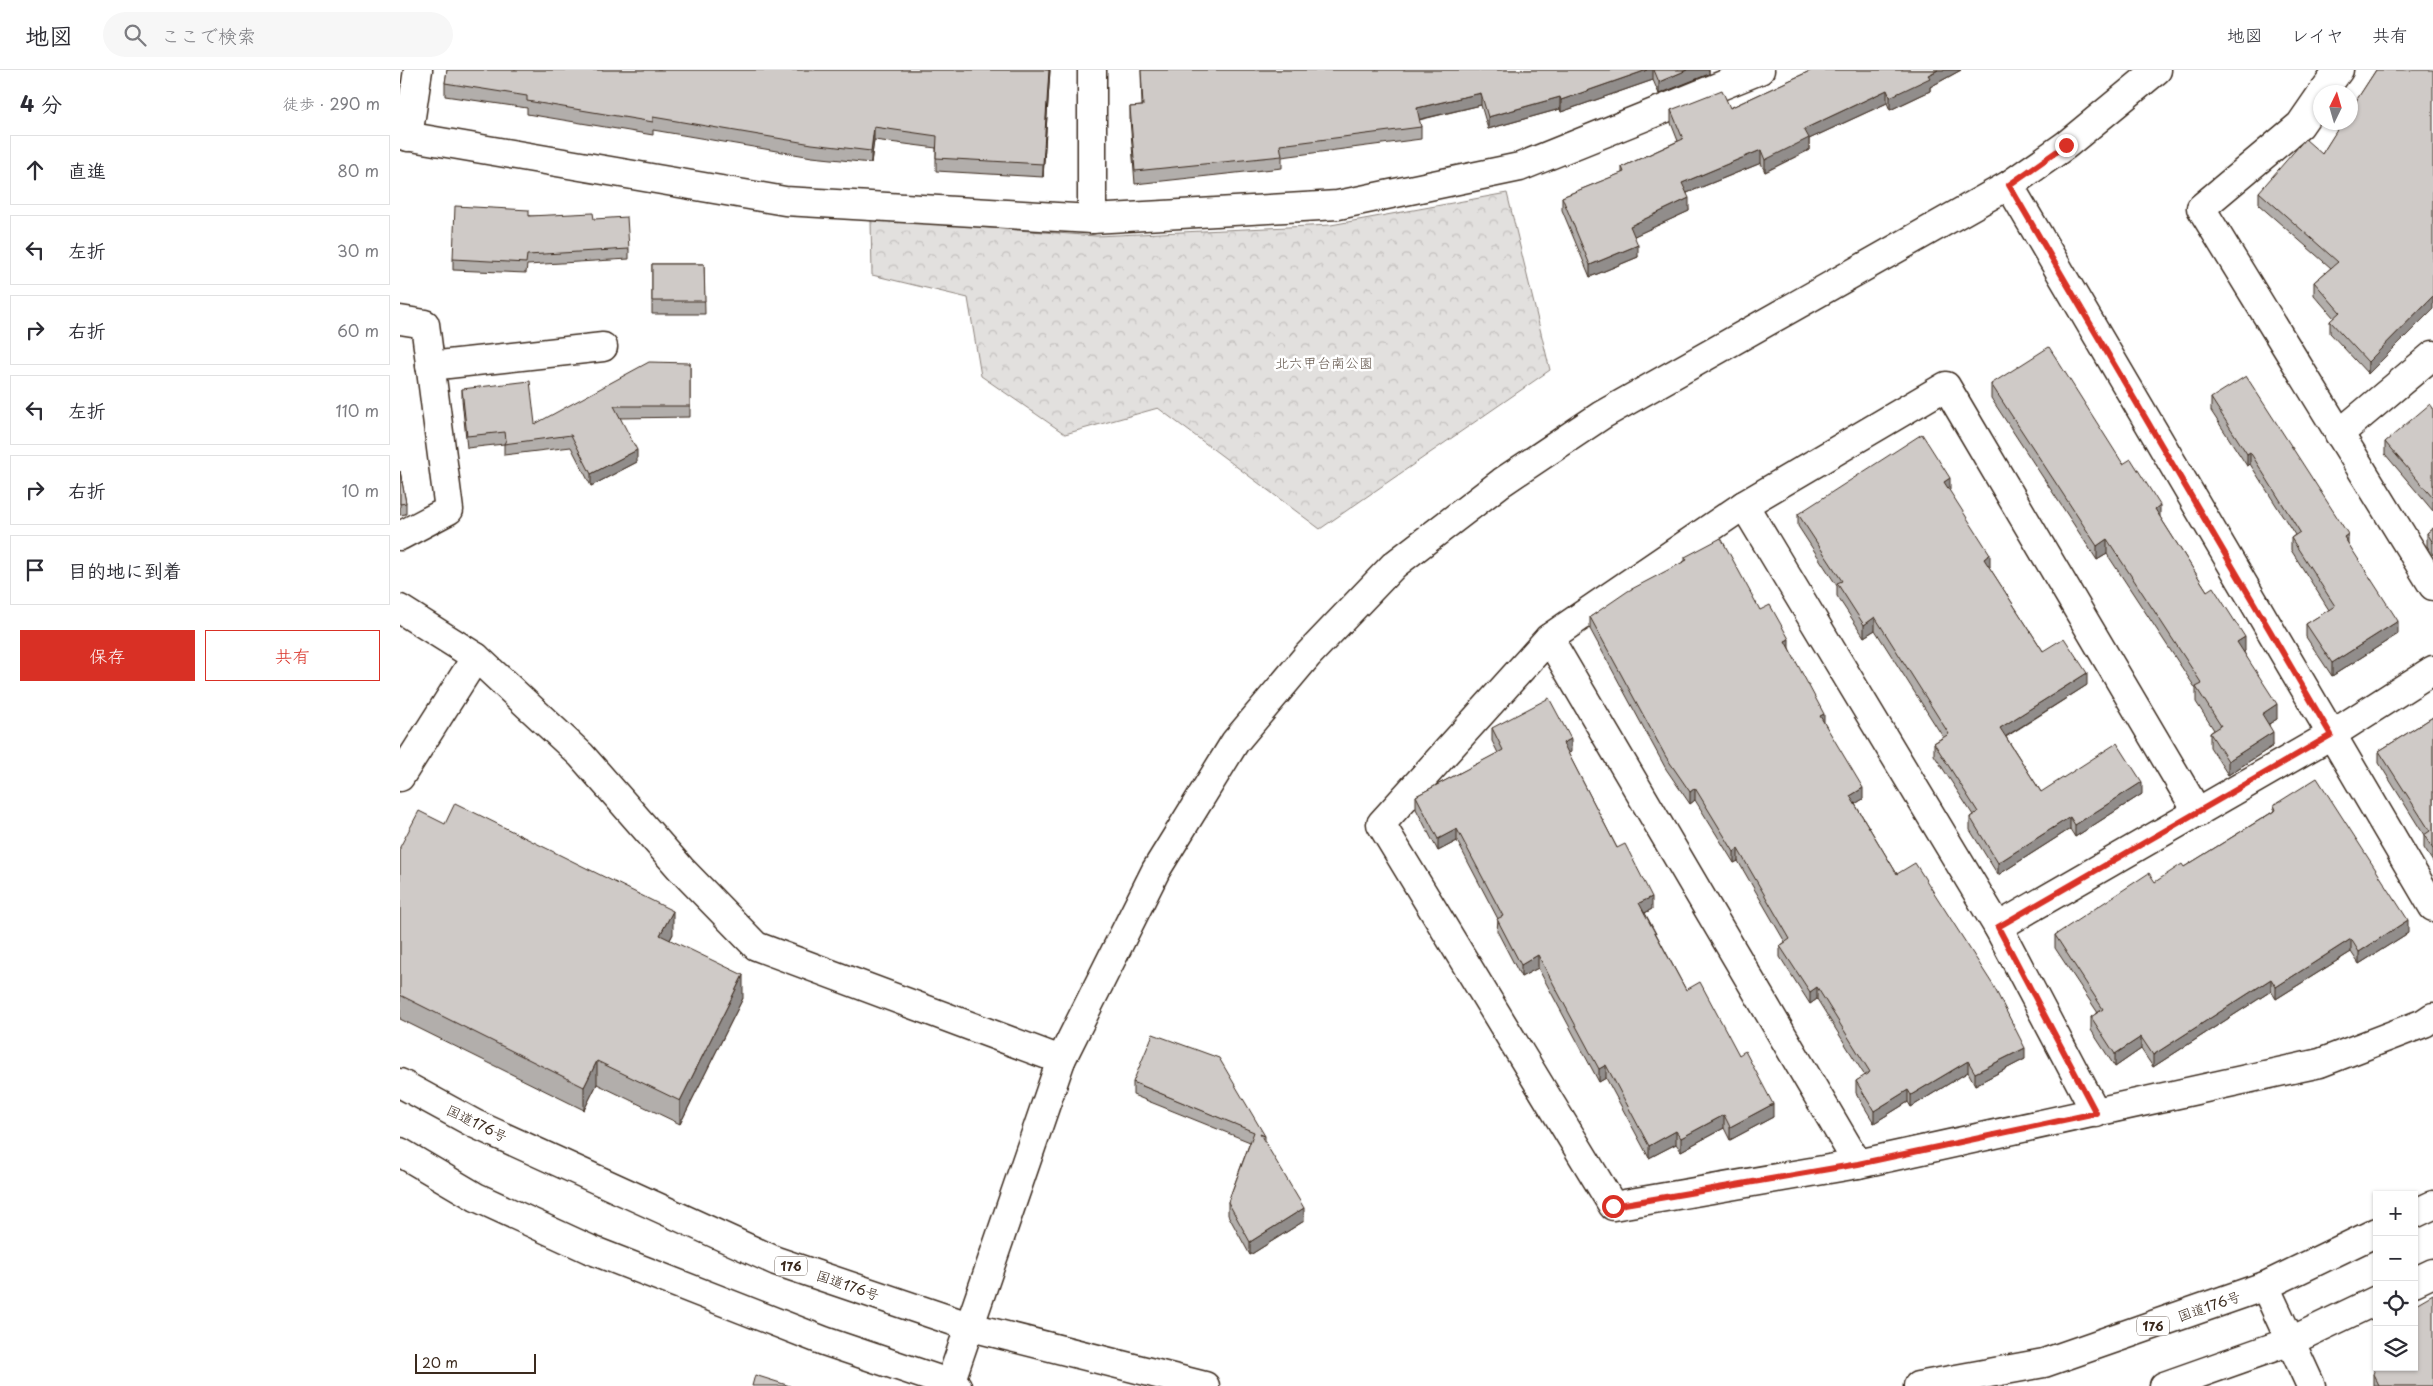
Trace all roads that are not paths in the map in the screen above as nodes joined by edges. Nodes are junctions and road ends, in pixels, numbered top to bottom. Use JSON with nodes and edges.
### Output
{"nodes":[{"id":1,"x":418,"y":70,"type":"edge"},
{"id":2,"x":1092,"y":70,"type":"edge"},
{"id":3,"x":1760,"y":70,"type":"edge"},
{"id":4,"x":2157,"y":70,"type":"edge"},
{"id":5,"x":2338,"y":70,"type":"edge"},
{"id":6,"x":2328,"y":85,"type":"edge"},
{"id":7,"x":2313,"y":106,"type":"edge"},
{"id":8,"x":404,"y":136,"type":"edge"},
{"id":9,"x":2009,"y":185,"type":"junction"},
{"id":10,"x":1092,"y":220,"type":"junction"},
{"id":11,"x":400,"y":320,"type":"edge"},
{"id":12,"x":603,"y":347,"type":"dead end"},
{"id":13,"x":2433,"y":355,"type":"edge"},
{"id":14,"x":430,"y":366,"type":"junction"},
{"id":15,"x":2339,"y":434,"type":"junction"},
{"id":16,"x":1744,"y":505,"type":"junction"},
{"id":17,"x":400,"y":536,"type":"edge"},
{"id":18,"x":2433,"y":586,"type":"edge"},
{"id":19,"x":400,"y":609,"type":"edge"},
{"id":20,"x":1550,"y":638,"type":"junction"},
{"id":21,"x":476,"y":656,"type":"junction"},
{"id":22,"x":2433,"y":670,"type":"edge"},
{"id":23,"x":2331,"y":735,"type":"junction"},
{"id":24,"x":400,"y":778,"type":"edge"},
{"id":25,"x":2198,"y":813,"type":"junction"},
{"id":26,"x":2433,"y":907,"type":"edge"},
{"id":27,"x":1998,"y":927,"type":"junction"},
{"id":28,"x":2433,"y":1017,"type":"edge"},
{"id":29,"x":1061,"y":1060,"type":"junction"},
{"id":30,"x":400,"y":1083,"type":"edge"},
{"id":31,"x":2096,"y":1113,"type":"junction"},
{"id":32,"x":400,"y":1152,"type":"edge"},
{"id":33,"x":1858,"y":1164,"type":"junction"},
{"id":34,"x":2433,"y":1205,"type":"edge"},
{"id":35,"x":2418,"y":1212,"type":"edge"},
{"id":36,"x":2373,"y":1234,"type":"edge"},
{"id":37,"x":2433,"y":1273,"type":"edge"},
{"id":38,"x":2416,"y":1281,"type":"edge"},
{"id":39,"x":2265,"y":1286,"type":"junction"},
{"id":40,"x":2373,"y":1302,"type":"edge"},
{"id":41,"x":971,"y":1326,"type":"junction"},
{"id":42,"x":2291,"y":1341,"type":"junction"},
{"id":43,"x":952,"y":1386,"type":"edge"},
{"id":44,"x":1205,"y":1386,"type":"edge"},
{"id":45,"x":1918,"y":1386,"type":"edge"},
{"id":46,"x":2164,"y":1386,"type":"edge"},
{"id":47,"x":2311,"y":1386,"type":"edge"}],
"edges":[{"from":1,"to":8,"type":"main road"},
{"from":2,"to":10,"type":"main road"},
{"from":3,"to":10,"type":"main road"},
{"from":4,"to":9,"type":"main road"},
{"from":5,"to":6,"type":"main road"},
{"from":7,"to":15,"type":"main road"},
{"from":8,"to":10,"type":"main road"},
{"from":9,"to":23,"type":"main road"},
{"from":9,"to":29,"type":"main road"},
{"from":11,"to":14,"type":"main road"},
{"from":12,"to":14,"type":"main road"},
{"from":13,"to":15,"type":"main road"},
{"from":14,"to":17,"type":"main road"},
{"from":15,"to":18,"type":"main road"},
{"from":16,"to":20,"type":"main road"},
{"from":16,"to":25,"type":"main road"},
{"from":16,"to":27,"type":"main road"},
{"from":19,"to":21,"type":"main road"},
{"from":20,"to":33,"type":"main road"},
{"from":20,"to":33,"type":"main road"},
{"from":21,"to":24,"type":"main road"},
{"from":21,"to":29,"type":"main road"},
{"from":22,"to":23,"type":"main road"},
{"from":23,"to":25,"type":"main road"},
{"from":23,"to":26,"type":"main road"},
{"from":25,"to":27,"type":"main road"},
{"from":27,"to":31,"type":"main road"},
{"from":28,"to":31,"type":"main road"},
{"from":29,"to":41,"type":"main road"},
{"from":30,"to":41,"type":"main road","name":"国道176号","number":"176"},
{"from":31,"to":33,"type":"main road"},
{"from":32,"to":43,"type":"main road"},
{"from":34,"to":35,"type":"main road"},
{"from":36,"to":39,"type":"main road","name":"国道176号","number":"176"},
{"from":37,"to":38,"type":"main road"},
{"from":39,"to":42,"type":"main road"},
{"from":39,"to":45,"type":"main road","name":"国道176号","number":"176"},
{"from":40,"to":42,"type":"main road"},
{"from":41,"to":43,"type":"main road"},
{"from":41,"to":44,"type":"main road","name":"国道176号","number":"176"},
{"from":42,"to":46,"type":"main road"},
{"from":42,"to":47,"type":"main road"}]}
